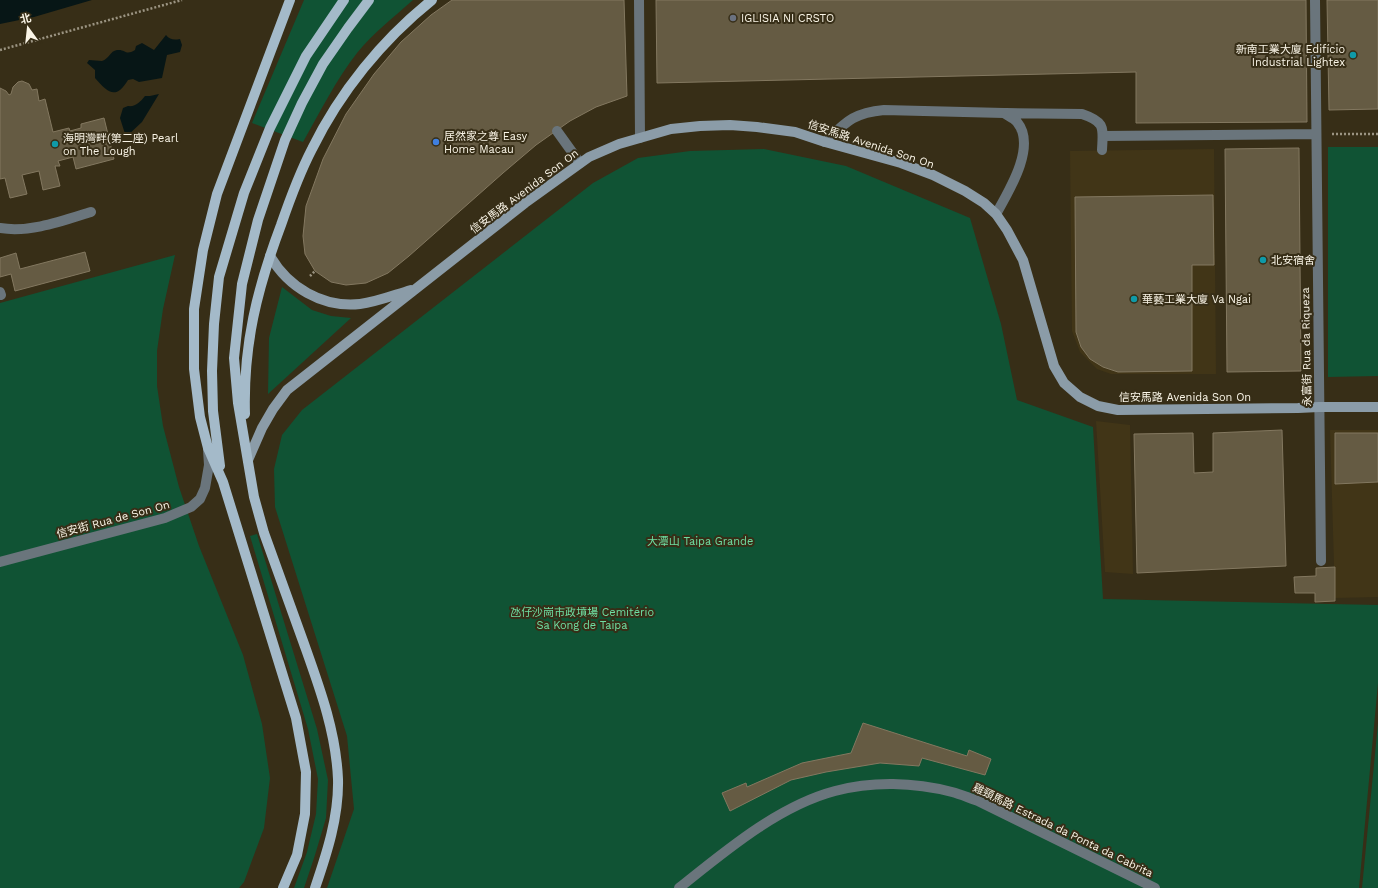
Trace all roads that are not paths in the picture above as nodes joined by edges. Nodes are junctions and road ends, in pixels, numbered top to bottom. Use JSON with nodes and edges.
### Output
{"nodes":[{"id":1,"x":290,"y":0,"type":"edge"},
{"id":2,"x":344,"y":0,"type":"edge"},
{"id":3,"x":369,"y":0,"type":"edge"},
{"id":4,"x":432,"y":0,"type":"edge"},
{"id":5,"x":639,"y":0,"type":"edge"},
{"id":6,"x":1315,"y":0,"type":"edge"},
{"id":7,"x":1004,"y":113,"type":"junction"},
{"id":8,"x":557,"y":131,"type":"dead end"},
{"id":9,"x":1315,"y":134,"type":"junction"},
{"id":10,"x":1103,"y":136,"type":"junction"},
{"id":11,"x":640,"y":138,"type":"junction"},
{"id":12,"x":825,"y":142,"type":"junction"},
{"id":13,"x":1102,"y":150,"type":"dead end"},
{"id":14,"x":580,"y":163,"type":"junction"},
{"id":15,"x":91,"y":212,"type":"dead end"},
{"id":16,"x":996,"y":214,"type":"junction"},
{"id":17,"x":0,"y":228,"type":"edge"},
{"id":18,"x":270,"y":256,"type":"junction"},
{"id":19,"x":416,"y":289,"type":"junction"},
{"id":20,"x":1319,"y":407,"type":"junction"},
{"id":21,"x":1378,"y":407,"type":"edge"},
{"id":22,"x":208,"y":448,"type":"junction"},
{"id":23,"x":248,"y":460,"type":"junction"},
{"id":24,"x":223,"y":482,"type":"junction"},
{"id":25,"x":1321,"y":561,"type":"dead end"},
{"id":26,"x":0,"y":562,"type":"edge"},
{"id":27,"x":283,"y":888,"type":"edge"},
{"id":28,"x":315,"y":888,"type":"edge"},
{"id":29,"x":679,"y":888,"type":"edge"},
{"id":30,"x":1155,"y":888,"type":"edge"}],
"edges":[{"from":1,"to":22,"type":"main road"},
{"from":2,"to":24,"type":"main road"},
{"from":3,"to":23,"type":"main road"},
{"from":4,"to":18,"type":"main road"},
{"from":5,"to":11,"type":"street"},
{"from":6,"to":9,"type":"street","name":"永富街 Rua da Riqueza"},
{"from":7,"to":10,"type":"street"},
{"from":7,"to":12,"type":"street"},
{"from":7,"to":16,"type":"street"},
{"from":8,"to":14,"type":"street"},
{"from":9,"to":10,"type":"street"},
{"from":9,"to":20,"type":"street","name":"永富街 Rua da Riqueza"},
{"from":10,"to":13,"type":"street"},
{"from":11,"to":12,"type":"main road","name":"信安馬路 Avenida Son On"},
{"from":11,"to":14,"type":"main road","name":"信安馬路 Avenida Son On"},
{"from":12,"to":16,"type":"main road","name":"信安馬路 Avenida Son On"},
{"from":14,"to":19,"type":"main road","name":"信安馬路 Avenida Son On"},
{"from":15,"to":17,"type":"street"},
{"from":16,"to":20,"type":"main road","name":"信安馬路 Avenida Son On"},
{"from":18,"to":19,"type":"main road"},
{"from":18,"to":23,"type":"main road"},
{"from":19,"to":23,"type":"main road","name":"信安馬路 Avenida Son On"},
{"from":20,"to":21,"type":"main road","name":"信安馬路 Avenida Son On"},
{"from":20,"to":25,"type":"street","name":"永富街 Rua da Riqueza"},
{"from":22,"to":24,"type":"main road"},
{"from":22,"to":26,"type":"street","name":"信安街 Rua de Son On"},
{"from":23,"to":28,"type":"main road"},
{"from":24,"to":27,"type":"main road"},
{"from":29,"to":30,"type":"street","name":"雞頸馬路 Estrada da Ponta da Cabrita"}]}
